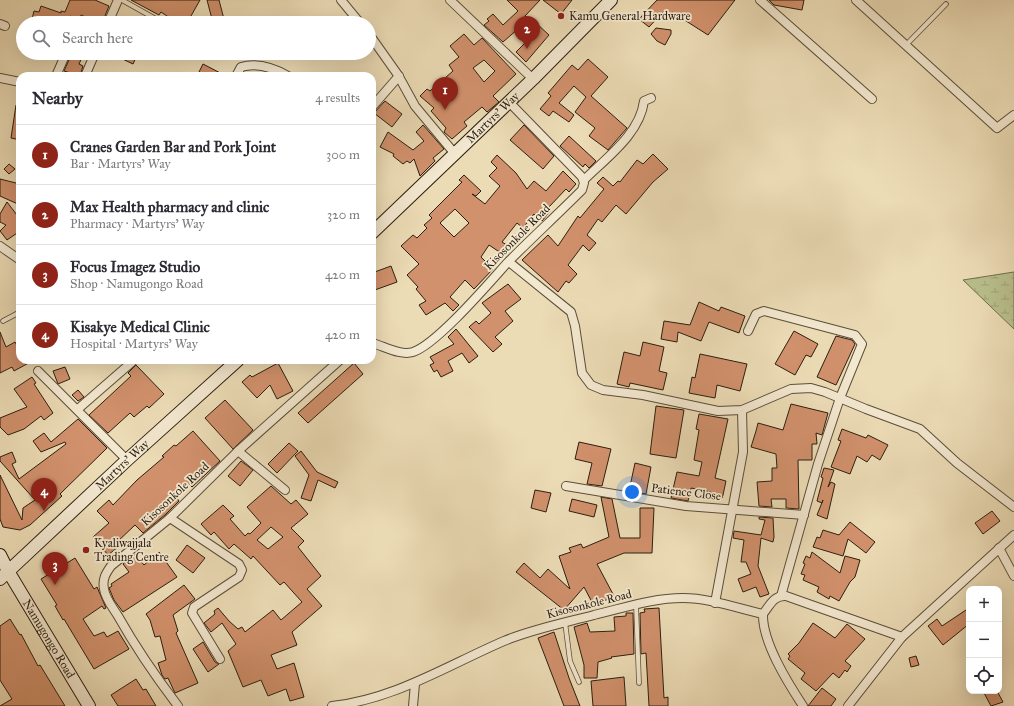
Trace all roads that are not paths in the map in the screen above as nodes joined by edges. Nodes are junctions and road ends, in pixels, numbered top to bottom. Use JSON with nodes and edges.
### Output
{"nodes":[{"id":1,"x":118,"y":0,"type":"edge"},
{"id":2,"x":122,"y":0,"type":"edge"},
{"id":3,"x":341,"y":0,"type":"edge"},
{"id":4,"x":450,"y":0,"type":"edge"},
{"id":5,"x":612,"y":0,"type":"edge"},
{"id":6,"x":760,"y":0,"type":"edge"},
{"id":7,"x":856,"y":0,"type":"edge"},
{"id":8,"x":946,"y":4,"type":"dead end"},
{"id":9,"x":111,"y":16,"type":"edge"},
{"id":10,"x":151,"y":16,"type":"edge"},
{"id":11,"x":354,"y":16,"type":"edge"},
{"id":12,"x":376,"y":44,"type":"edge"},
{"id":13,"x":905,"y":45,"type":"junction"},
{"id":14,"x":63,"y":60,"type":"edge"},
{"id":15,"x":92,"y":60,"type":"edge"},
{"id":16,"x":58,"y":72,"type":"edge"},
{"id":17,"x":87,"y":72,"type":"edge"},
{"id":18,"x":238,"y":72,"type":"edge"},
{"id":19,"x":279,"y":72,"type":"edge"},
{"id":20,"x":399,"y":76,"type":"junction"},
{"id":21,"x":0,"y":78,"type":"edge"},
{"id":22,"x":533,"y":79,"type":"junction"},
{"id":23,"x":16,"y":81,"type":"edge"},
{"id":24,"x":651,"y":98,"type":"dead end"},
{"id":25,"x":872,"y":99,"type":"dead end"},
{"id":26,"x":376,"y":102,"type":"edge"},
{"id":27,"x":509,"y":102,"type":"junction"},
{"id":28,"x":1014,"y":116,"type":"edge"},
{"id":29,"x":455,"y":154,"type":"junction"},
{"id":30,"x":584,"y":180,"type":"junction"},
{"id":31,"x":376,"y":229,"type":"edge"},
{"id":32,"x":0,"y":246,"type":"edge"},
{"id":33,"x":16,"y":257,"type":"edge"},
{"id":34,"x":509,"y":262,"type":"junction"},
{"id":35,"x":16,"y":314,"type":"edge"},
{"id":36,"x":3,"y":321,"type":"dead end"},
{"id":37,"x":748,"y":331,"type":"dead end"},
{"id":38,"x":376,"y":344,"type":"edge"},
{"id":39,"x":130,"y":364,"type":"edge"},
{"id":40,"x":234,"y":364,"type":"edge"},
{"id":41,"x":336,"y":364,"type":"edge"},
{"id":42,"x":38,"y":371,"type":"dead end"},
{"id":43,"x":840,"y":398,"type":"junction"},
{"id":44,"x":78,"y":409,"type":"junction"},
{"id":45,"x":742,"y":410,"type":"junction"},
{"id":46,"x":238,"y":451,"type":"junction"},
{"id":47,"x":127,"y":460,"type":"junction"},
{"id":48,"x":566,"y":486,"type":"dead end"},
{"id":49,"x":285,"y":490,"type":"dead end"},
{"id":50,"x":1014,"y":507,"type":"edge"},
{"id":51,"x":733,"y":510,"type":"junction"},
{"id":52,"x":804,"y":515,"type":"junction"},
{"id":53,"x":170,"y":518,"type":"junction"},
{"id":54,"x":1014,"y":535,"type":"edge"},
{"id":55,"x":999,"y":548,"type":"junction"},
{"id":56,"x":0,"y":555,"type":"edge"},
{"id":57,"x":4,"y":575,"type":"edge"},
{"id":58,"x":1014,"y":576,"type":"edge"},
{"id":59,"x":781,"y":596,"type":"junction"},
{"id":60,"x":715,"y":603,"type":"junction"},
{"id":61,"x":636,"y":604,"type":"junction"},
{"id":62,"x":763,"y":614,"type":"junction"},
{"id":63,"x":565,"y":622,"type":"junction"},
{"id":64,"x":902,"y":637,"type":"junction"},
{"id":65,"x":220,"y":659,"type":"dead end"},
{"id":66,"x":579,"y":682,"type":"dead end"},
{"id":67,"x":639,"y":683,"type":"dead end"},
{"id":68,"x":415,"y":684,"type":"junction"},
{"id":69,"x":89,"y":706,"type":"edge"},
{"id":70,"x":178,"y":706,"type":"edge"},
{"id":71,"x":332,"y":706,"type":"edge"},
{"id":72,"x":413,"y":706,"type":"edge"},
{"id":73,"x":803,"y":706,"type":"edge"},
{"id":74,"x":848,"y":706,"type":"edge"}],
"edges":[{"from":1,"to":9,"type":"street"},
{"from":2,"to":10,"type":"lane"},
{"from":3,"to":11,"type":"street"},
{"from":4,"to":22,"type":"street"},
{"from":5,"to":22,"type":"main road","name":"Martyrs' Way"},
{"from":6,"to":25,"type":"street"},
{"from":7,"to":13,"type":"street"},
{"from":8,"to":13,"type":"lane"},
{"from":12,"to":20,"type":"street"},
{"from":13,"to":28,"type":"street"},
{"from":14,"to":16,"type":"street"},
{"from":15,"to":17,"type":"street"},
{"from":18,"to":19,"type":"street"},
{"from":20,"to":26,"type":"street"},
{"from":20,"to":29,"type":"street"},
{"from":21,"to":23,"type":"street"},
{"from":22,"to":27,"type":"main road","name":"Martyrs' Way"},
{"from":24,"to":30,"type":"street","name":"Kisosonkole Road"},
{"from":27,"to":29,"type":"main road","name":"Martyrs' Way"},
{"from":27,"to":30,"type":"street"},
{"from":29,"to":31,"type":"main road","name":"Martyrs' Way"},
{"from":30,"to":34,"type":"street","name":"Kisosonkole Road"},
{"from":32,"to":33,"type":"street"},
{"from":34,"to":38,"type":"street","name":"Kisosonkole Road"},
{"from":34,"to":45,"type":"street"},
{"from":35,"to":36,"type":"lane"},
{"from":37,"to":43,"type":"street"},
{"from":39,"to":44,"type":"street"},
{"from":40,"to":47,"type":"main road","name":"Martyrs' Way"},
{"from":41,"to":46,"type":"street","name":"Kisosonkole Road"},
{"from":42,"to":44,"type":"street"},
{"from":43,"to":45,"type":"street"},
{"from":43,"to":50,"type":"street"},
{"from":43,"to":52,"type":"street"},
{"from":44,"to":47,"type":"street"},
{"from":45,"to":51,"type":"street"},
{"from":46,"to":49,"type":"street"},
{"from":46,"to":53,"type":"street","name":"Kisosonkole Road"},
{"from":47,"to":57,"type":"main road","name":"Martyrs' Way"},
{"from":48,"to":51,"type":"street","name":"Patience Close"},
{"from":51,"to":52,"type":"street","name":"Patience Close"},
{"from":51,"to":60,"type":"street"},
{"from":52,"to":59,"type":"street"},
{"from":53,"to":65,"type":"street"},
{"from":53,"to":70,"type":"street","name":"Kisosonkole Road"},
{"from":54,"to":55,"type":"street"},
{"from":55,"to":58,"type":"street"},
{"from":55,"to":64,"type":"street"},
{"from":56,"to":57,"type":"main road","name":"Namugongo Road"},
{"from":57,"to":69,"type":"main road","name":"Namugongo Road"},
{"from":59,"to":62,"type":"street"},
{"from":59,"to":64,"type":"street"},
{"from":60,"to":61,"type":"street","name":"Kisosonkole Road"},
{"from":60,"to":62,"type":"street","name":"Kisosonkole Road"},
{"from":61,"to":63,"type":"street","name":"Kisosonkole Road"},
{"from":61,"to":67,"type":"lane"},
{"from":62,"to":73,"type":"street"},
{"from":63,"to":66,"type":"lane"},
{"from":63,"to":68,"type":"street","name":"Kisosonkole Road"},
{"from":64,"to":74,"type":"street"},
{"from":68,"to":71,"type":"street","name":"Kisosonkole Road"},
{"from":68,"to":72,"type":"street"}]}
